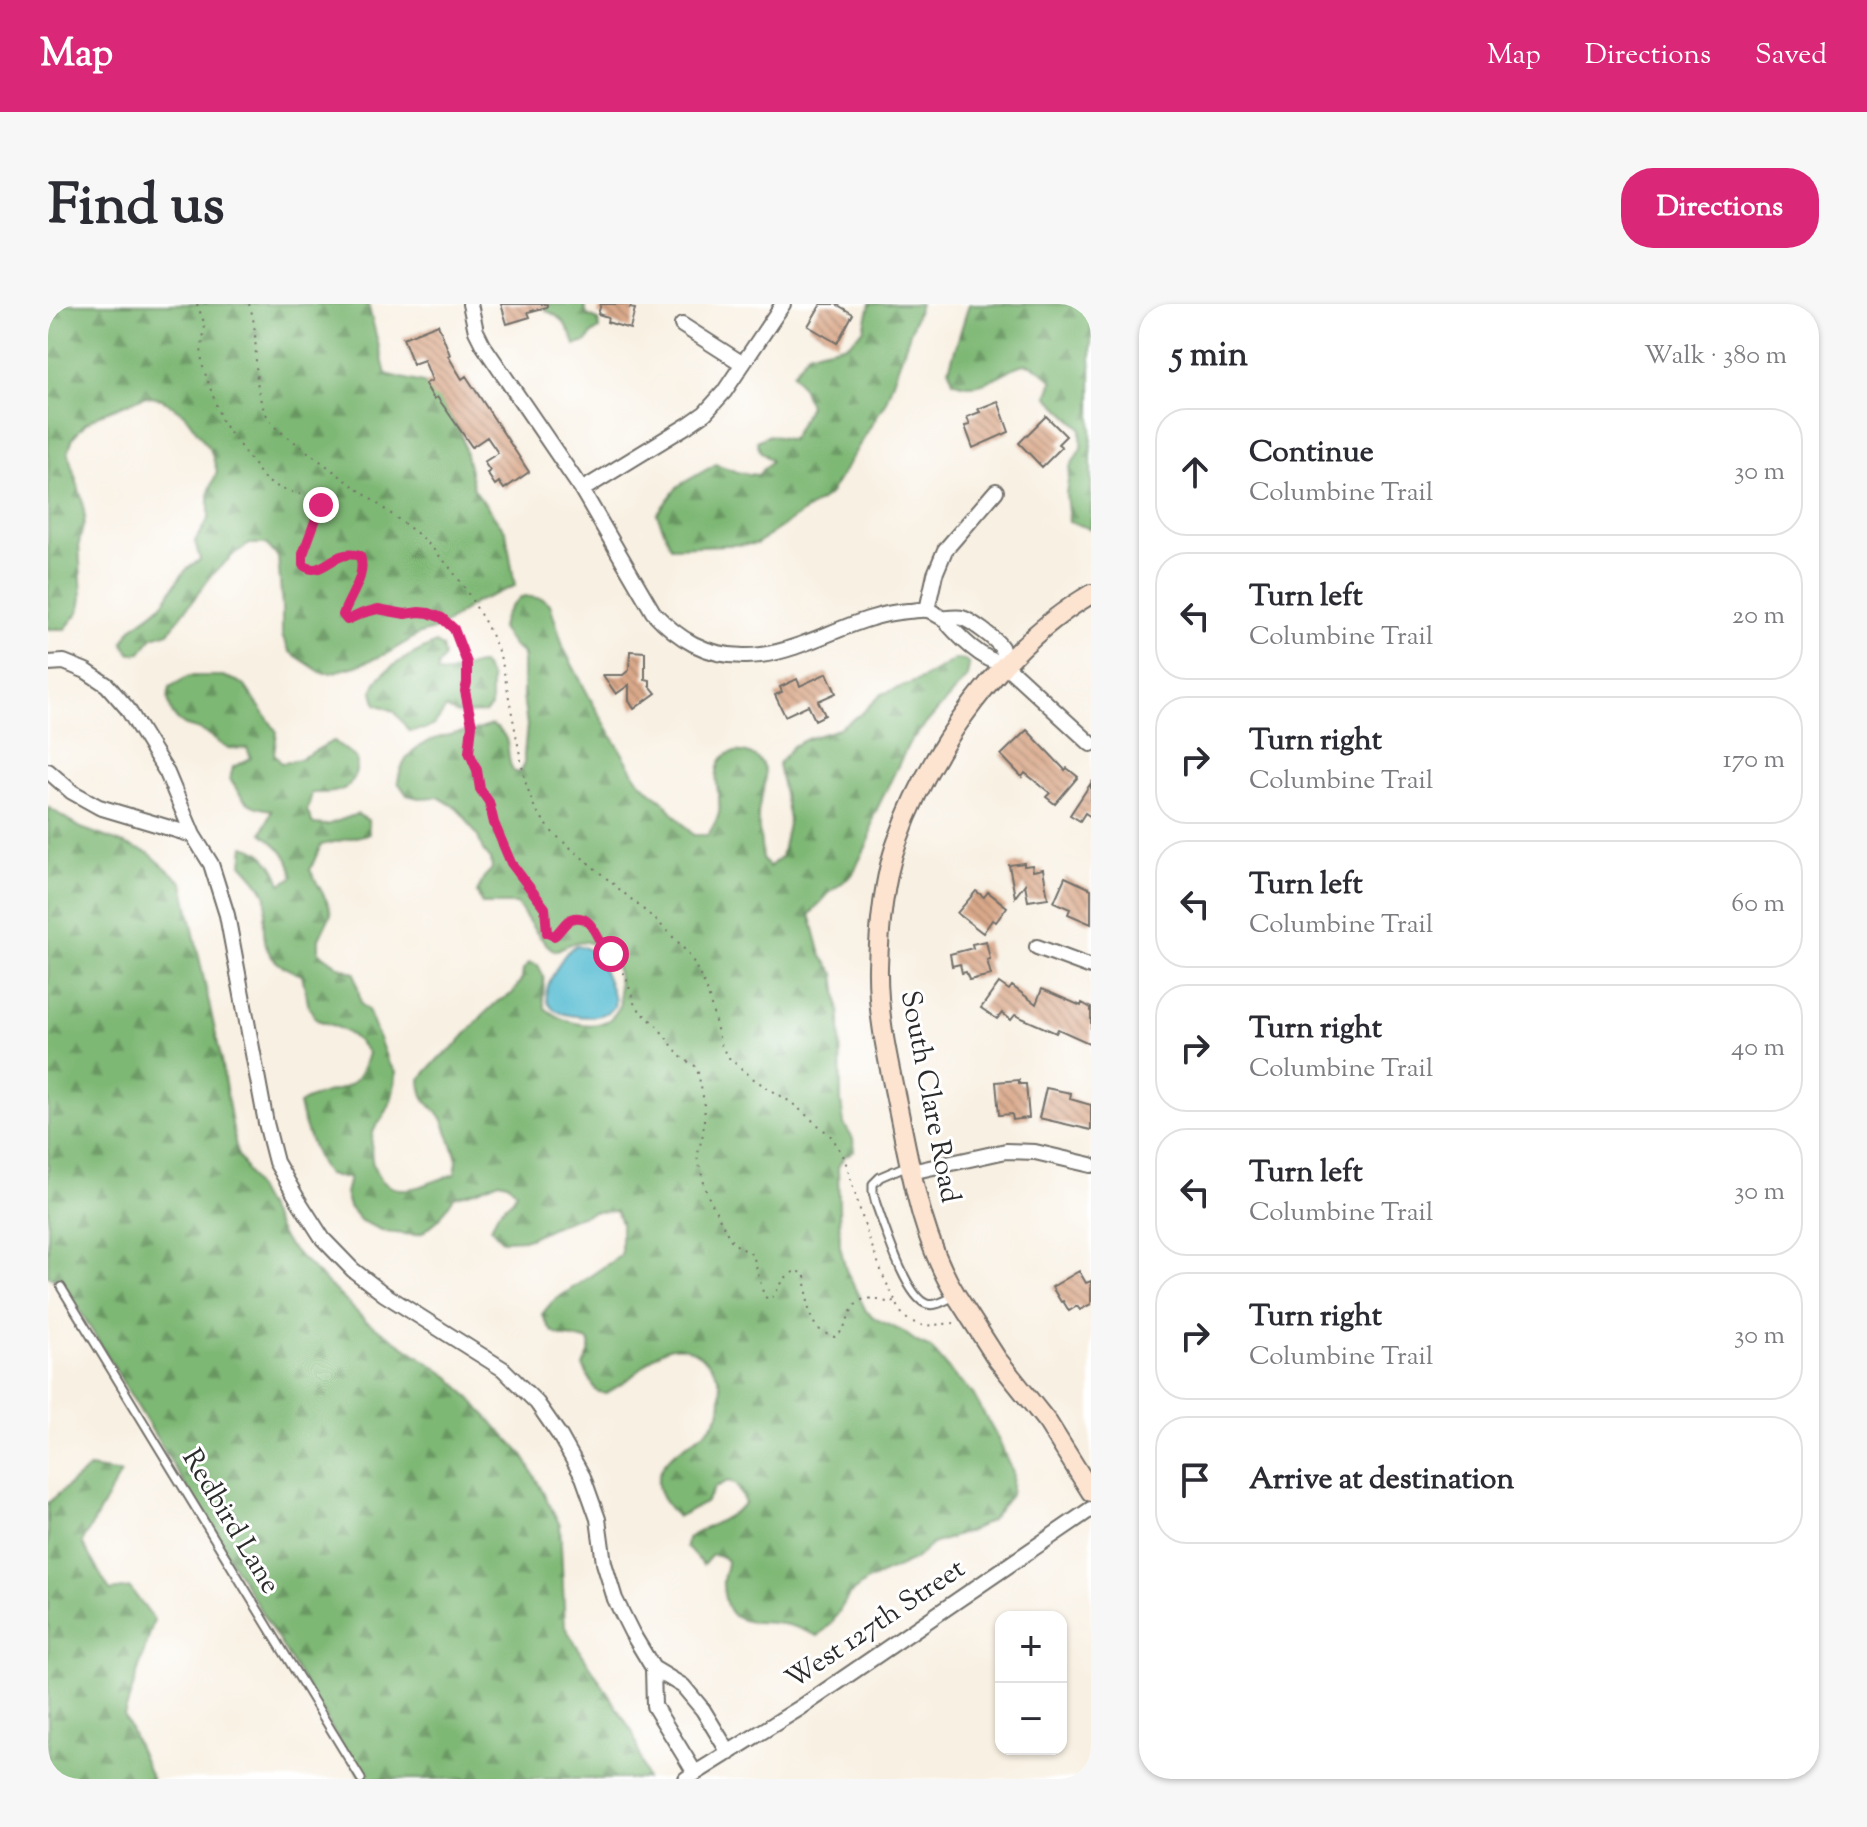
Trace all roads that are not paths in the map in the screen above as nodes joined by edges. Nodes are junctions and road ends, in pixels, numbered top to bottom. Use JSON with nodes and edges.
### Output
{"nodes":[{"id":1,"x":470,"y":304,"type":"edge"},
{"id":2,"x":783,"y":304,"type":"edge"},
{"id":3,"x":682,"y":325,"type":"dead end"},
{"id":4,"x":743,"y":364,"type":"junction"},
{"id":5,"x":582,"y":490,"type":"junction"},
{"id":6,"x":996,"y":491,"type":"dead end"},
{"id":7,"x":1091,"y":594,"type":"edge"},
{"id":8,"x":927,"y":610,"type":"junction"},
{"id":9,"x":48,"y":663,"type":"edge"},
{"id":10,"x":1005,"y":665,"type":"junction"},
{"id":11,"x":1091,"y":744,"type":"edge"},
{"id":12,"x":48,"y":771,"type":"edge"},
{"id":13,"x":193,"y":835,"type":"junction"},
{"id":14,"x":1037,"y":947,"type":"dead end"},
{"id":15,"x":1091,"y":967,"type":"edge"},
{"id":16,"x":1091,"y":1165,"type":"edge"},
{"id":17,"x":910,"y":1168,"type":"junction"},
{"id":18,"x":61,"y":1287,"type":"dead end"},
{"id":19,"x":956,"y":1295,"type":"junction"},
{"id":20,"x":1091,"y":1492,"type":"edge"},
{"id":21,"x":1091,"y":1509,"type":"edge"},
{"id":22,"x":653,"y":1668,"type":"junction"},
{"id":23,"x":729,"y":1753,"type":"junction"},
{"id":24,"x":691,"y":1776,"type":"edge"},
{"id":25,"x":361,"y":1779,"type":"edge"}],
"edges":[{"from":1,"to":5,"type":"street"},
{"from":2,"to":4,"type":"street"},
{"from":3,"to":4,"type":"street"},
{"from":4,"to":5,"type":"street"},
{"from":5,"to":8,"type":"street"},
{"from":6,"to":8,"type":"street"},
{"from":7,"to":10,"type":"street","name":"South Clare Road"},
{"from":8,"to":10,"type":"street"},
{"from":9,"to":13,"type":"street"},
{"from":10,"to":11,"type":"street"},
{"from":10,"to":17,"type":"street","name":"South Clare Road"},
{"from":12,"to":13,"type":"street"},
{"from":13,"to":22,"type":"street"},
{"from":14,"to":15,"type":"street"},
{"from":16,"to":17,"type":"street"},
{"from":17,"to":19,"type":"street","name":"South Clare Road"},
{"from":17,"to":19,"type":"lane"},
{"from":18,"to":25,"type":"lane","name":"Redbird Lane"},
{"from":19,"to":20,"type":"street","name":"South Clare Road"},
{"from":21,"to":23,"type":"street","name":"West 127th Street"},
{"from":22,"to":23,"type":"street"},
{"from":22,"to":24,"type":"street"},
{"from":23,"to":24,"type":"street","name":"West 127th Street"}]}
